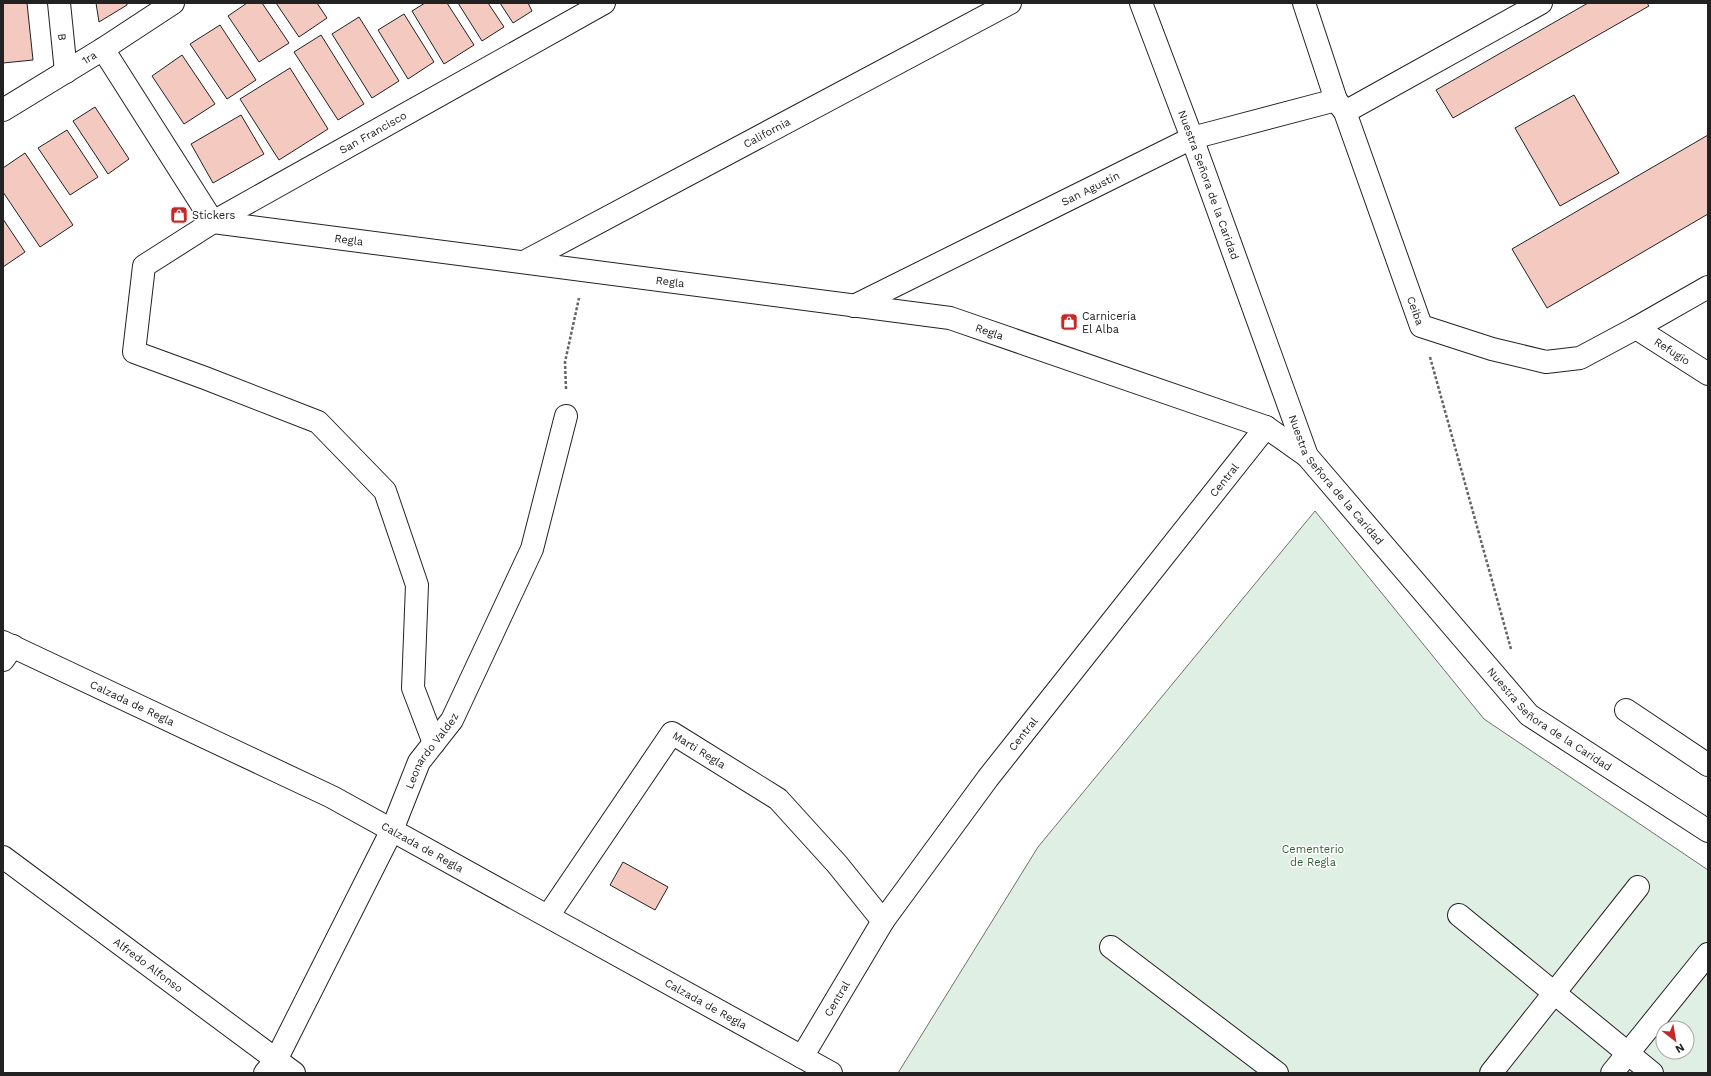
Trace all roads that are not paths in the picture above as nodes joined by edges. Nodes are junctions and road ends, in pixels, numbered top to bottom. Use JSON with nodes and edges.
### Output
{"nodes":[{"id":1,"x":59,"y":3,"type":"edge"},
{"id":2,"x":173,"y":3,"type":"edge"},
{"id":3,"x":604,"y":3,"type":"edge"},
{"id":4,"x":1010,"y":3,"type":"edge"},
{"id":5,"x":1141,"y":3,"type":"edge"},
{"id":6,"x":1304,"y":3,"type":"edge"},
{"id":7,"x":1541,"y":3,"type":"edge"},
{"id":8,"x":103,"y":49,"type":"junction"},
{"id":9,"x":66,"y":72,"type":"junction"},
{"id":10,"x":1341,"y":106,"type":"junction"},
{"id":11,"x":3,"y":110,"type":"edge"},
{"id":12,"x":1192,"y":138,"type":"junction"},
{"id":13,"x":213,"y":222,"type":"junction"},
{"id":14,"x":524,"y":262,"type":"junction"},
{"id":15,"x":1708,"y":287,"type":"edge"},
{"id":16,"x":854,"y":306,"type":"junction"},
{"id":17,"x":1636,"y":328,"type":"junction"},
{"id":18,"x":1708,"y":374,"type":"edge"},
{"id":19,"x":566,"y":416,"type":"road end"},
{"id":20,"x":1266,"y":427,"type":"junction"},
{"id":21,"x":1307,"y":456,"type":"junction"},
{"id":22,"x":6,"y":649,"type":"edge"},
{"id":23,"x":1626,"y":710,"type":"dead end"},
{"id":24,"x":434,"y":744,"type":"junction"},
{"id":25,"x":1708,"y":765,"type":"edge"},
{"id":26,"x":392,"y":830,"type":"junction"},
{"id":27,"x":1708,"y":831,"type":"edge"},
{"id":28,"x":3,"y":857,"type":"edge"},
{"id":29,"x":1638,"y":887,"type":"dead end"},
{"id":30,"x":1458,"y":915,"type":"dead end"},
{"id":31,"x":548,"y":916,"type":"junction"},
{"id":32,"x":883,"y":921,"type":"junction"},
{"id":33,"x":1111,"y":947,"type":"dead end"},
{"id":34,"x":1708,"y":954,"type":"edge"},
{"id":35,"x":1553,"y":992,"type":"junction"},
{"id":36,"x":1627,"y":1053,"type":"junction"},
{"id":37,"x":802,"y":1057,"type":"junction"},
{"id":38,"x":271,"y":1066,"type":"edge"},
{"id":39,"x":294,"y":1073,"type":"edge"},
{"id":40,"x":831,"y":1073,"type":"edge"},
{"id":41,"x":1277,"y":1073,"type":"edge"},
{"id":42,"x":1491,"y":1073,"type":"edge"},
{"id":43,"x":1612,"y":1073,"type":"edge"},
{"id":44,"x":1652,"y":1073,"type":"edge"}],
"edges":[{"from":1,"to":9,"type":"street","name":"B"},
{"from":2,"to":8,"type":"street","name":"1ra"},
{"from":3,"to":13,"type":"street","name":"San Francisco"},
{"from":4,"to":14,"type":"street","name":"California"},
{"from":5,"to":12,"type":"street","name":"Nuestra Señora de la Caridad"},
{"from":6,"to":10,"type":"street","name":"Ceiba"},
{"from":7,"to":10,"type":"street","name":"San Agustín"},
{"from":8,"to":9,"type":"street","name":"1ra"},
{"from":8,"to":13,"type":"street"},
{"from":9,"to":11,"type":"street","name":"1ra"},
{"from":10,"to":12,"type":"street","name":"San Agustín"},
{"from":10,"to":17,"type":"street","name":"Ceiba"},
{"from":12,"to":16,"type":"street","name":"San Agustín"},
{"from":12,"to":21,"type":"street","name":"Nuestra Señora de la Caridad"},
{"from":13,"to":14,"type":"street","name":"Regla"},
{"from":13,"to":24,"type":"street","name":"San Francisco"},
{"from":14,"to":16,"type":"street","name":"Regla"},
{"from":15,"to":17,"type":"street","name":"Ceiba"},
{"from":16,"to":20,"type":"street","name":"Regla"},
{"from":17,"to":18,"type":"street","name":"Refugio"},
{"from":19,"to":24,"type":"street","name":"Leonardo Valdez"},
{"from":20,"to":21,"type":"street","name":"Regla"},
{"from":20,"to":32,"type":"street","name":"Central"},
{"from":21,"to":27,"type":"street","name":"Nuestra Señora de la Caridad"},
{"from":22,"to":26,"type":"street","name":"Calzada de Regla"},
{"from":23,"to":25,"type":"street"},
{"from":24,"to":26,"type":"street","name":"Leonardo Valdez"},
{"from":26,"to":31,"type":"street","name":"Calzada de Regla"},
{"from":26,"to":38,"type":"street","name":"Leonardo Valdez"},
{"from":28,"to":38,"type":"street","name":"Alfredo Alfonso"},
{"from":29,"to":35,"type":"street"},
{"from":30,"to":35,"type":"street"},
{"from":31,"to":32,"type":"street","name":"Marti Regla"},
{"from":31,"to":37,"type":"street","name":"Calzada de Regla"},
{"from":32,"to":37,"type":"street","name":"Central"},
{"from":33,"to":41,"type":"street"},
{"from":34,"to":36,"type":"street"},
{"from":35,"to":36,"type":"street"},
{"from":35,"to":42,"type":"street"},
{"from":36,"to":43,"type":"street"},
{"from":36,"to":44,"type":"street"},
{"from":37,"to":40,"type":"street","name":"Calzada de Regla"},
{"from":38,"to":39,"type":"street","name":"Alfredo Alfonso"}]}
